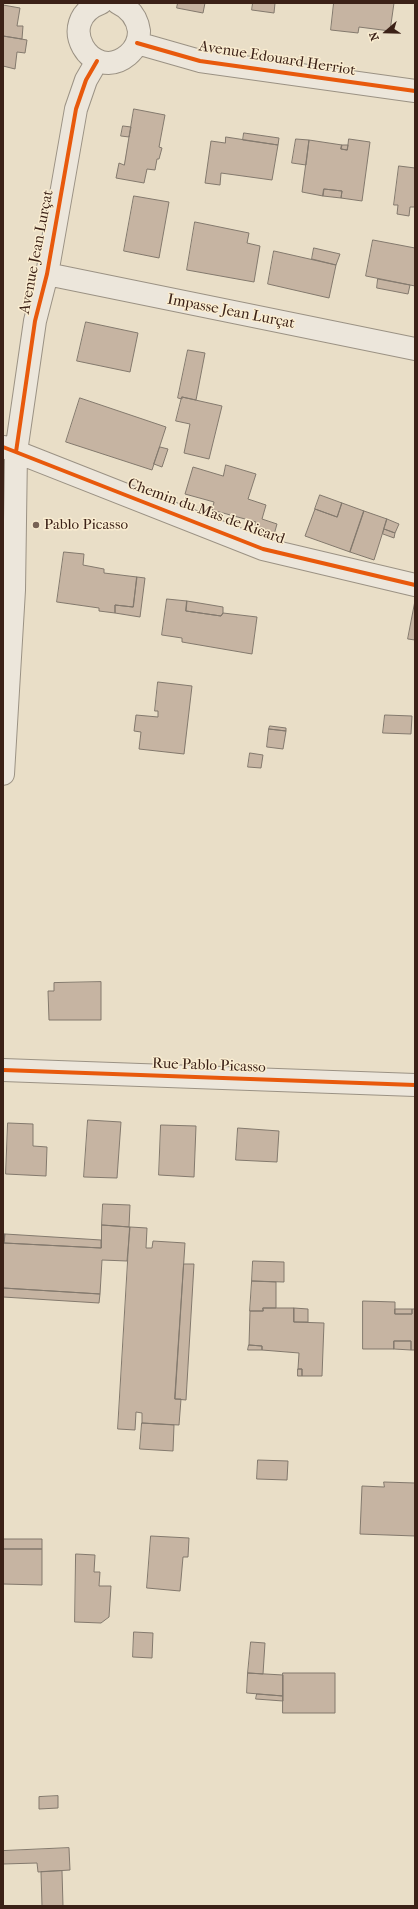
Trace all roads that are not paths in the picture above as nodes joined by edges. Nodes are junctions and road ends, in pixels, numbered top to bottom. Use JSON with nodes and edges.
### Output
{"nodes":[{"id":1,"x":101,"y":3,"type":"edge"},
{"id":2,"x":118,"y":3,"type":"edge"},
{"id":3,"x":137,"y":43,"type":"junction"},
{"id":4,"x":97,"y":61,"type":"junction"},
{"id":5,"x":415,"y":91,"type":"edge"},
{"id":6,"x":47,"y":274,"type":"junction"},
{"id":7,"x":415,"y":348,"type":"edge"},
{"id":8,"x":10,"y":449,"type":"edge"},
{"id":9,"x":415,"y":585,"type":"edge"},
{"id":10,"x":3,"y":774,"type":"edge"},
{"id":11,"x":3,"y":1070,"type":"edge"},
{"id":12,"x":415,"y":1085,"type":"edge"}],
"edges":[{"from":1,"to":4,"type":"street"},
{"from":2,"to":3,"type":"street"},
{"from":3,"to":4,"type":"street"},
{"from":3,"to":5,"type":"street","name":"Avenue Edouard Herriot"},
{"from":4,"to":6,"type":"street","name":"Avenue Jean Lurçat"},
{"from":6,"to":7,"type":"street","name":"Impasse Jean Lurçat"},
{"from":6,"to":8,"type":"street","name":"Avenue Jean Lurçat"},
{"from":8,"to":9,"type":"street","name":"Chemin du Mas de Ricard"},
{"from":8,"to":10,"type":"street","name":"Avenue Jean Lurçat"},
{"from":11,"to":12,"type":"street","name":"Rue Pablo Picasso"}]}
